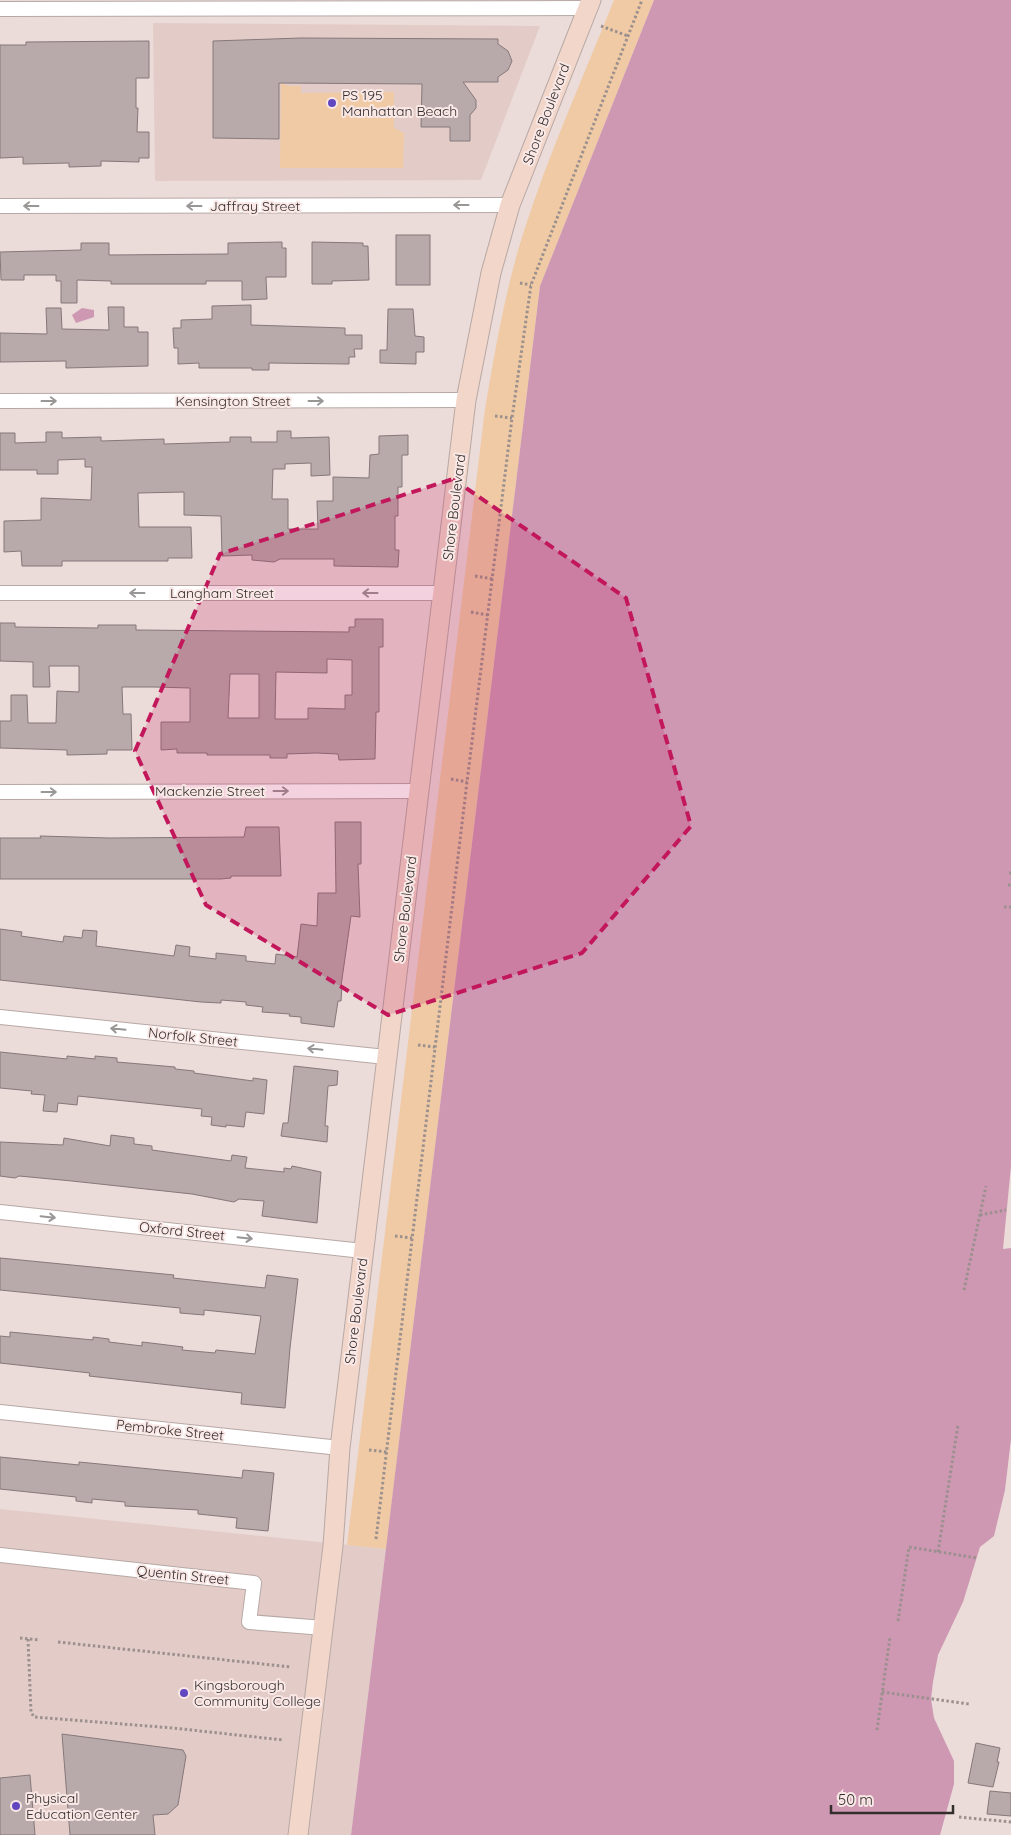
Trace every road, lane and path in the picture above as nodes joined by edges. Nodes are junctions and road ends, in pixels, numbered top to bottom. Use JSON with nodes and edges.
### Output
{"nodes":[{"id":1,"x":642,"y":0,"type":"edge"},
{"id":2,"x":385,"y":4,"type":"edge"},
{"id":3,"x":589,"y":4,"type":"edge"},
{"id":4,"x":0,"y":9,"type":"edge"},
{"id":5,"x":601,"y":26,"type":"dead end"},
{"id":6,"x":628,"y":36,"type":"junction"},
{"id":7,"x":510,"y":205,"type":"junction"},
{"id":8,"x":0,"y":206,"type":"edge"},
{"id":9,"x":520,"y":283,"type":"dead end"},
{"id":10,"x":531,"y":285,"type":"junction"},
{"id":11,"x":466,"y":400,"type":"junction"},
{"id":12,"x":0,"y":401,"type":"edge"},
{"id":13,"x":495,"y":416,"type":"dead end"},
{"id":14,"x":512,"y":418,"type":"junction"},
{"id":15,"x":475,"y":576,"type":"dead end"},
{"id":16,"x":493,"y":579,"type":"junction"},
{"id":17,"x":0,"y":593,"type":"edge"},
{"id":18,"x":444,"y":593,"type":"junction"},
{"id":19,"x":471,"y":612,"type":"dead end"},
{"id":20,"x":488,"y":614,"type":"junction"},
{"id":21,"x":451,"y":779,"type":"dead end"},
{"id":22,"x":467,"y":782,"type":"junction"},
{"id":23,"x":420,"y":791,"type":"junction"},
{"id":24,"x":0,"y":792,"type":"edge"},
{"id":25,"x":1004,"y":906,"type":"dead end"},
{"id":26,"x":1011,"y":907,"type":"edge"},
{"id":27,"x":0,"y":1017,"type":"edge"},
{"id":28,"x":418,"y":1044,"type":"dead end"},
{"id":29,"x":435,"y":1047,"type":"junction"},
{"id":30,"x":386,"y":1057,"type":"junction"},
{"id":31,"x":986,"y":1186,"type":"dead end"},
{"id":32,"x":1006,"y":1210,"type":"dead end"},
{"id":33,"x":0,"y":1212,"type":"edge"},
{"id":34,"x":980,"y":1216,"type":"junction"},
{"id":35,"x":395,"y":1236,"type":"dead end"},
{"id":36,"x":412,"y":1238,"type":"junction"},
{"id":37,"x":363,"y":1251,"type":"junction"},
{"id":38,"x":964,"y":1290,"type":"dead end"},
{"id":39,"x":0,"y":1412,"type":"edge"},
{"id":40,"x":958,"y":1425,"type":"dead end"},
{"id":41,"x":340,"y":1448,"type":"junction"},
{"id":42,"x":369,"y":1450,"type":"dead end"},
{"id":43,"x":387,"y":1452,"type":"junction"},
{"id":44,"x":376,"y":1539,"type":"dead end"},
{"id":45,"x":938,"y":1552,"type":"junction"},
{"id":46,"x":0,"y":1555,"type":"edge"},
{"id":47,"x":977,"y":1558,"type":"dead end"},
{"id":48,"x":898,"y":1621,"type":"dead end"},
{"id":49,"x":324,"y":1628,"type":"junction"},
{"id":50,"x":890,"y":1637,"type":"dead end"},
{"id":51,"x":20,"y":1638,"type":"dead end"},
{"id":52,"x":28,"y":1639,"type":"junction"},
{"id":53,"x":40,"y":1640,"type":"dead end"},
{"id":54,"x":58,"y":1642,"type":"dead end"},
{"id":55,"x":291,"y":1667,"type":"dead end"},
{"id":56,"x":882,"y":1692,"type":"junction"},
{"id":57,"x":969,"y":1704,"type":"dead end"},
{"id":58,"x":877,"y":1730,"type":"dead end"},
{"id":59,"x":283,"y":1740,"type":"dead end"},
{"id":60,"x":959,"y":1818,"type":"dead end"},
{"id":61,"x":1011,"y":1822,"type":"edge"},
{"id":62,"x":298,"y":1835,"type":"edge"}],
"edges":[{"from":1,"to":6,"type":"path"},
{"from":2,"to":3,"type":"street"},
{"from":2,"to":4,"type":"street"},
{"from":3,"to":7,"type":"main road","name":"Shore Boulevard"},
{"from":5,"to":6,"type":"path"},
{"from":6,"to":10,"type":"path"},
{"from":7,"to":8,"type":"street","name":"Jaffray Street","one_way":true},
{"from":7,"to":11,"type":"main road","name":"Shore Boulevard"},
{"from":9,"to":10,"type":"path"},
{"from":10,"to":14,"type":"path"},
{"from":12,"to":11,"type":"street","name":"Kensington Street","one_way":true},
{"from":11,"to":18,"type":"main road","name":"Shore Boulevard"},
{"from":13,"to":14,"type":"path"},
{"from":14,"to":16,"type":"path"},
{"from":15,"to":16,"type":"path"},
{"from":16,"to":20,"type":"path"},
{"from":18,"to":17,"type":"street","name":"Langham Street","one_way":true},
{"from":18,"to":23,"type":"main road","name":"Shore Boulevard"},
{"from":19,"to":20,"type":"path"},
{"from":20,"to":22,"type":"path"},
{"from":21,"to":22,"type":"path"},
{"from":22,"to":29,"type":"path"},
{"from":24,"to":23,"type":"street","name":"Mackenzie Street","one_way":true},
{"from":23,"to":30,"type":"main road","name":"Shore Boulevard"},
{"from":25,"to":26,"type":"path"},
{"from":30,"to":27,"type":"street","name":"Norfolk Street","one_way":true},
{"from":28,"to":29,"type":"path"},
{"from":29,"to":36,"type":"path"},
{"from":30,"to":37,"type":"main road","name":"Shore Boulevard"},
{"from":31,"to":34,"type":"path"},
{"from":32,"to":34,"type":"path"},
{"from":33,"to":37,"type":"street","name":"Oxford Street","one_way":true},
{"from":34,"to":38,"type":"path"},
{"from":35,"to":36,"type":"path"},
{"from":36,"to":43,"type":"path"},
{"from":37,"to":41,"type":"main road","name":"Shore Boulevard"},
{"from":39,"to":41,"type":"street","name":"Pembroke Street"},
{"from":40,"to":45,"type":"path"},
{"from":41,"to":49,"type":"main road","name":"Shore Boulevard"},
{"from":42,"to":43,"type":"path"},
{"from":43,"to":44,"type":"path"},
{"from":45,"to":47,"type":"path"},
{"from":45,"to":48,"type":"path"},
{"from":46,"to":49,"type":"street","name":"Quentin Street"},
{"from":49,"to":62,"type":"main road","name":"Shore Boulevard"},
{"from":50,"to":56,"type":"path"},
{"from":51,"to":52,"type":"path"},
{"from":52,"to":53,"type":"path"},
{"from":52,"to":59,"type":"path"},
{"from":54,"to":55,"type":"path"},
{"from":56,"to":57,"type":"path"},
{"from":56,"to":58,"type":"path"},
{"from":60,"to":61,"type":"path"}]}
